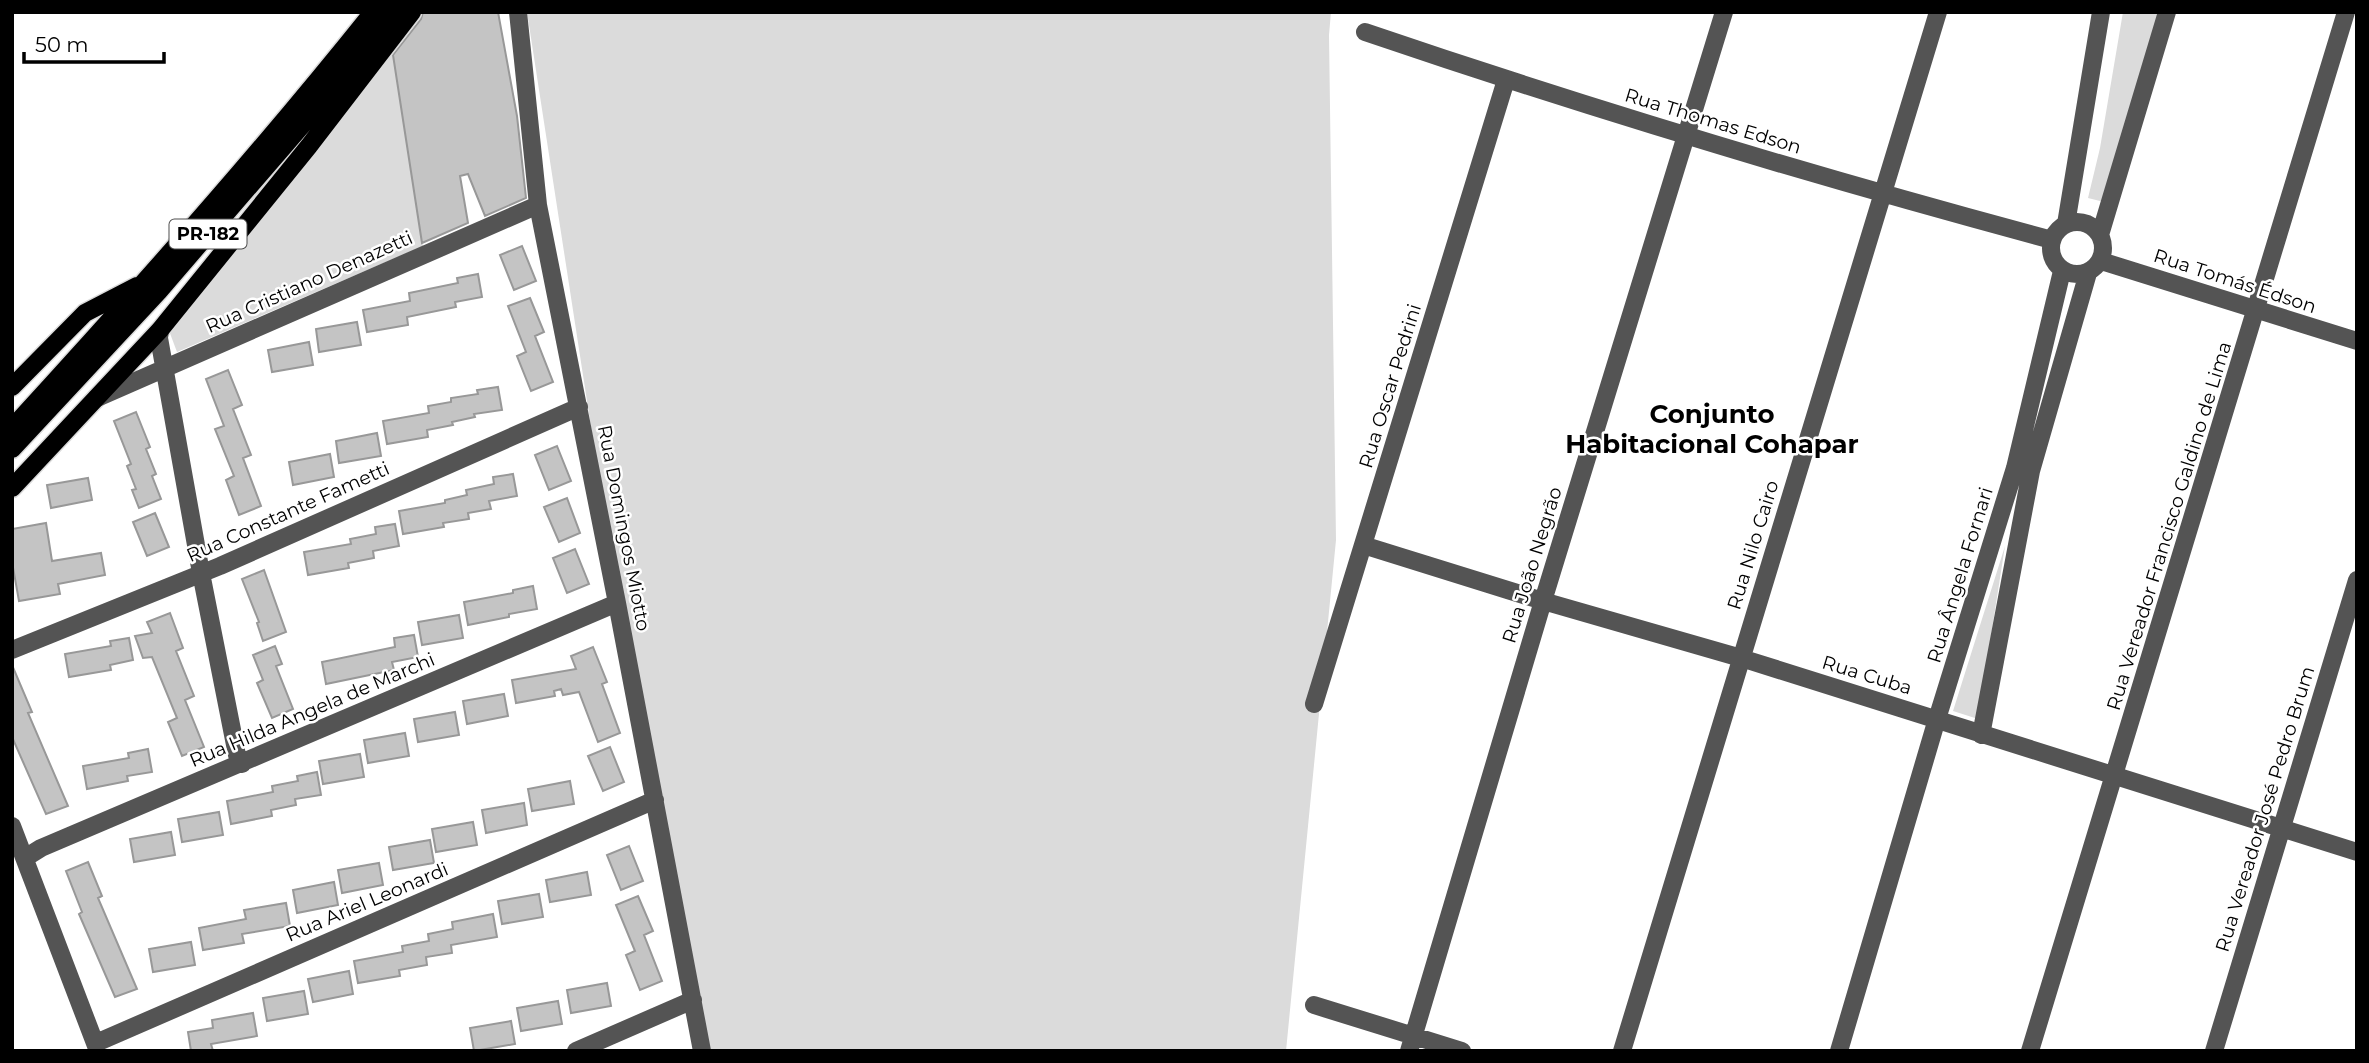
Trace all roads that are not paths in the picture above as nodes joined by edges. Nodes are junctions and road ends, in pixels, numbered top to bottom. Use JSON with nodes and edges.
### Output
{"nodes":[{"id":1,"x":373,"y":12,"type":"edge"},
{"id":2,"x":394,"y":12,"type":"edge"},
{"id":3,"x":412,"y":12,"type":"edge"},
{"id":4,"x":518,"y":12,"type":"edge"},
{"id":5,"x":1724,"y":12,"type":"edge"},
{"id":6,"x":1938,"y":12,"type":"edge"},
{"id":7,"x":2101,"y":12,"type":"edge"},
{"id":8,"x":2167,"y":12,"type":"edge"},
{"id":9,"x":2346,"y":12,"type":"edge"},
{"id":10,"x":1365,"y":32,"type":"dead end"},
{"id":11,"x":1506,"y":80,"type":"junction"},
{"id":12,"x":1686,"y":135,"type":"junction"},
{"id":13,"x":1882,"y":195,"type":"junction"},
{"id":14,"x":538,"y":205,"type":"junction"},
{"id":15,"x":2066,"y":224,"type":"junction"},
{"id":16,"x":2100,"y":235,"type":"junction"},
{"id":17,"x":2052,"y":240,"type":"junction"},
{"id":18,"x":2095,"y":267,"type":"junction"},
{"id":19,"x":2062,"y":271,"type":"junction"},
{"id":20,"x":147,"y":281,"type":"junction"},
{"id":21,"x":2256,"y":311,"type":"junction"},
{"id":22,"x":160,"y":330,"type":"junction"},
{"id":23,"x":2357,"y":341,"type":"edge"},
{"id":24,"x":166,"y":368,"type":"junction"},
{"id":25,"x":12,"y":387,"type":"edge"},
{"id":26,"x":97,"y":398,"type":"junction"},
{"id":27,"x":579,"y":407,"type":"junction"},
{"id":28,"x":12,"y":428,"type":"edge"},
{"id":29,"x":12,"y":449,"type":"edge"},
{"id":30,"x":2023,"y":470,"type":"junction"},
{"id":31,"x":12,"y":488,"type":"edge"},
{"id":32,"x":1363,"y":545,"type":"junction"},
{"id":33,"x":201,"y":573,"type":"junction"},
{"id":34,"x":2357,"y":580,"type":"edge"},
{"id":35,"x":1543,"y":601,"type":"junction"},
{"id":36,"x":617,"y":603,"type":"junction"},
{"id":37,"x":12,"y":650,"type":"edge"},
{"id":38,"x":1741,"y":658,"type":"junction"},
{"id":39,"x":1314,"y":704,"type":"dead end"},
{"id":40,"x":1937,"y":719,"type":"junction"},
{"id":41,"x":1981,"y":735,"type":"junction"},
{"id":42,"x":242,"y":764,"type":"junction"},
{"id":43,"x":2114,"y":776,"type":"junction"},
{"id":44,"x":655,"y":800,"type":"junction"},
{"id":45,"x":12,"y":826,"type":"edge"},
{"id":46,"x":2281,"y":829,"type":"junction"},
{"id":47,"x":2357,"y":852,"type":"edge"},
{"id":48,"x":24,"y":858,"type":"junction"},
{"id":49,"x":693,"y":1000,"type":"junction"},
{"id":50,"x":1314,"y":1005,"type":"dead end"},
{"id":51,"x":1411,"y":1043,"type":"edge"},
{"id":52,"x":97,"y":1047,"type":"edge"},
{"id":53,"x":576,"y":1051,"type":"edge"},
{"id":54,"x":702,"y":1051,"type":"edge"},
{"id":55,"x":1462,"y":1051,"type":"edge"},
{"id":56,"x":1622,"y":1051,"type":"edge"},
{"id":57,"x":1839,"y":1051,"type":"edge"},
{"id":58,"x":2030,"y":1051,"type":"edge"},
{"id":59,"x":2214,"y":1051,"type":"edge"}],
"edges":[{"from":1,"to":20,"type":"main road","number":"PR-182"},
{"from":2,"to":29,"type":"main road","number":"PR-182"},
{"from":3,"to":22,"type":"main road"},
{"from":4,"to":14,"type":"street","name":"Rua Domingos Miotto"},
{"from":5,"to":12,"type":"street","name":"Rua João Negrão"},
{"from":6,"to":13,"type":"street","name":"Rua Nilo Cairo"},
{"from":7,"to":15,"type":"street"},
{"from":8,"to":16,"type":"street"},
{"from":9,"to":21,"type":"street","name":"Rua Vereador Francisco Galdino de Lima"},
{"from":10,"to":11,"type":"street","name":"Rua Thomas Edson"},
{"from":11,"to":12,"type":"street","name":"Rua Thomas Edson"},
{"from":11,"to":32,"type":"street","name":"Rua Oscar Pedrini"},
{"from":12,"to":13,"type":"street","name":"Rua Thomas Edson"},
{"from":12,"to":35,"type":"street","name":"Rua João Negrão"},
{"from":13,"to":17,"type":"street","name":"Rua Thomas Edson"},
{"from":13,"to":38,"type":"street","name":"Rua Nilo Cairo"},
{"from":14,"to":24,"type":"street","name":"Rua Cristiano Denazetti"},
{"from":14,"to":27,"type":"street","name":"Rua Domingos Miotto"},
{"from":15,"to":16,"type":"street"},
{"from":15,"to":17,"type":"street"},
{"from":16,"to":18,"type":"street"},
{"from":17,"to":19,"type":"street"},
{"from":18,"to":19,"type":"street"},
{"from":18,"to":21,"type":"street","name":"Rua Tomás Édson"},
{"from":18,"to":30,"type":"street","name":"Rua Ângela Fornari"},
{"from":19,"to":30,"type":"street","name":"Rua Ângela Fornari"},
{"from":20,"to":25,"type":"main road"},
{"from":20,"to":28,"type":"main road","number":"PR-182"},
{"from":21,"to":23,"type":"street","name":"Rua Tomás Édson"},
{"from":21,"to":43,"type":"street","name":"Rua Vereador Francisco Galdino de Lima"},
{"from":22,"to":24,"type":"street"},
{"from":22,"to":26,"type":"main road"},
{"from":24,"to":26,"type":"street","name":"Rua Cristiano Denazetti"},
{"from":24,"to":33,"type":"street"},
{"from":26,"to":31,"type":"main road"},
{"from":27,"to":33,"type":"street","name":"Rua Constante Fametti"},
{"from":27,"to":36,"type":"street","name":"Rua Domingos Miotto"},
{"from":30,"to":40,"type":"street","name":"Rua Ângela Fornari"},
{"from":30,"to":41,"type":"street","name":"Rua Ângela Fornari"},
{"from":32,"to":35,"type":"street","name":"Rua Cuba"},
{"from":32,"to":39,"type":"street","name":"Rua Oscar Pedrini"},
{"from":33,"to":37,"type":"street","name":"Rua Constante Fametti"},
{"from":33,"to":42,"type":"street"},
{"from":34,"to":46,"type":"street","name":"Rua Vereador José Pedro Brum"},
{"from":35,"to":38,"type":"street","name":"Rua Cuba"},
{"from":35,"to":51,"type":"street","name":"Rua João Negrão"},
{"from":36,"to":42,"type":"street","name":"Rua Hilda Angela de Marchi"},
{"from":36,"to":44,"type":"street","name":"Rua Domingos Miotto"},
{"from":38,"to":40,"type":"street","name":"Rua Cuba"},
{"from":38,"to":56,"type":"street","name":"Rua Nilo Cairo"},
{"from":40,"to":41,"type":"street","name":"Rua Cuba"},
{"from":40,"to":57,"type":"street","name":"Rua Ângela Fornari"},
{"from":41,"to":43,"type":"street","name":"Rua Cuba"},
{"from":42,"to":48,"type":"street","name":"Rua Hilda Angela de Marchi"},
{"from":43,"to":46,"type":"street","name":"Rua Cuba"},
{"from":43,"to":58,"type":"street","name":"Rua Vereador Francisco Galdino de Lima"},
{"from":44,"to":49,"type":"street","name":"Rua Domingos Miotto"},
{"from":44,"to":52,"type":"street","name":"Rua Ariel Leonardi"},
{"from":45,"to":48,"type":"street"},
{"from":46,"to":47,"type":"street","name":"Rua Cuba"},
{"from":46,"to":59,"type":"street","name":"Rua Vereador José Pedro Brum"},
{"from":48,"to":52,"type":"street"},
{"from":49,"to":53,"type":"street"},
{"from":49,"to":54,"type":"street","name":"Rua Domingos Miotto"},
{"from":50,"to":51,"type":"street"},
{"from":51,"to":55,"type":"street"}]}
